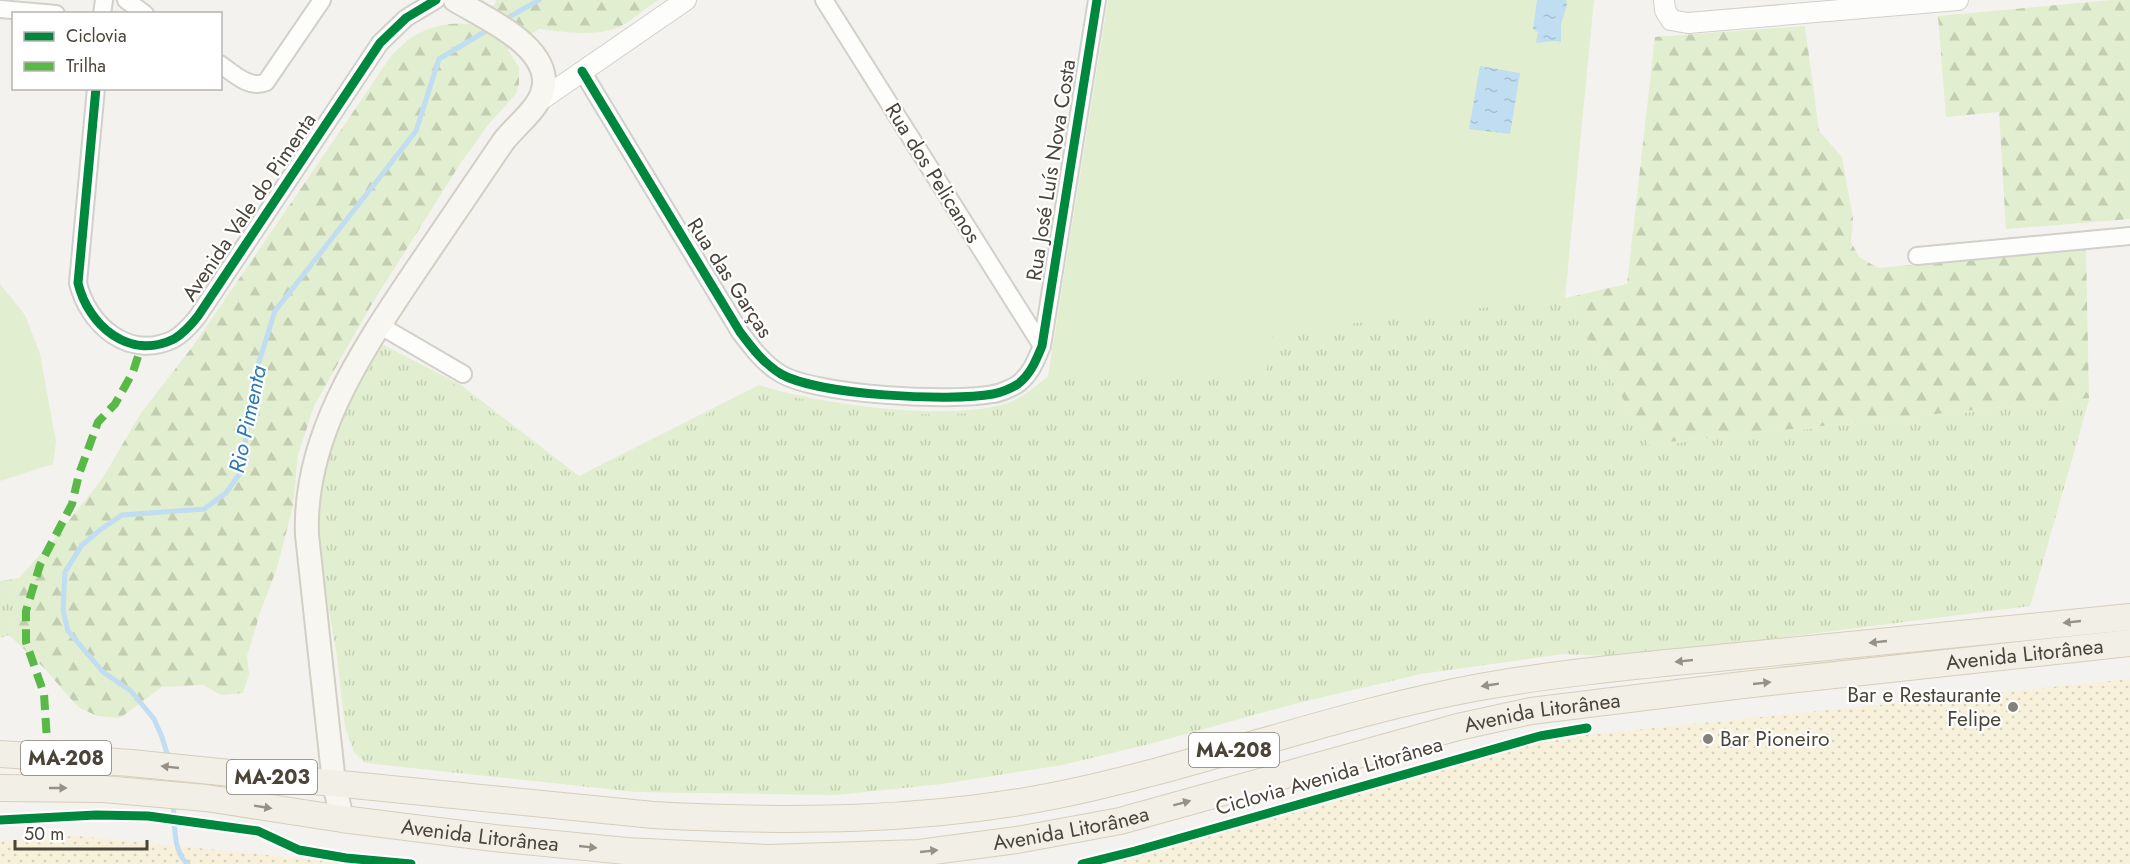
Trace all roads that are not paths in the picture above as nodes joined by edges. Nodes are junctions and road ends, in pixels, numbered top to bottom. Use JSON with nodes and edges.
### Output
{"nodes":[{"id":1,"x":126,"y":0,"type":"edge"},
{"id":2,"x":322,"y":0,"type":"edge"},
{"id":3,"x":436,"y":0,"type":"edge"},
{"id":4,"x":687,"y":0,"type":"edge"},
{"id":5,"x":824,"y":0,"type":"edge"},
{"id":6,"x":1097,"y":0,"type":"edge"},
{"id":7,"x":1664,"y":0,"type":"edge"},
{"id":8,"x":1958,"y":0,"type":"edge"},
{"id":9,"x":463,"y":5,"type":"edge"},
{"id":10,"x":0,"y":9,"type":"edge"},
{"id":11,"x":34,"y":12,"type":"edge"},
{"id":12,"x":142,"y":12,"type":"edge"},
{"id":13,"x":222,"y":65,"type":"edge"},
{"id":14,"x":582,"y":71,"type":"junction"},
{"id":15,"x":543,"y":72,"type":"junction"},
{"id":16,"x":96,"y":90,"type":"edge"},
{"id":17,"x":538,"y":102,"type":"junction"},
{"id":18,"x":2130,"y":236,"type":"edge"},
{"id":19,"x":1917,"y":256,"type":"dead end"},
{"id":20,"x":379,"y":325,"type":"junction"},
{"id":21,"x":1042,"y":345,"type":"junction"},
{"id":22,"x":463,"y":374,"type":"dead end"},
{"id":23,"x":2130,"y":616,"type":"edge"},
{"id":24,"x":2130,"y":643,"type":"edge"},
{"id":25,"x":1642,"y":665,"type":"junction"},
{"id":26,"x":1518,"y":681,"type":"junction"},
{"id":27,"x":1581,"y":703,"type":"junction"},
{"id":28,"x":1458,"y":727,"type":"junction"},
{"id":29,"x":0,"y":754,"type":"edge"},
{"id":30,"x":210,"y":771,"type":"joint"},
{"id":31,"x":334,"y":783,"type":"junction"},
{"id":32,"x":0,"y":788,"type":"edge"},
{"id":33,"x":206,"y":798,"type":"joint"},
{"id":34,"x":342,"y":819,"type":"junction"}],
"edges":[{"from":1,"to":12,"type":"street"},
{"from":2,"to":13,"type":"street"},
{"from":3,"to":16,"type":"street","name":"Avenida Vale do Pimenta"},
{"from":4,"to":14,"type":"street"},
{"from":5,"to":21,"type":"street","name":"Rua dos Pelicanos"},
{"from":6,"to":21,"type":"street","name":"Rua José Luís Nova Costa"},
{"from":7,"to":8,"type":"street"},
{"from":9,"to":15,"type":"main road"},
{"from":10,"to":11,"type":"street"},
{"from":14,"to":15,"type":"street"},
{"from":14,"to":17,"type":"street"},
{"from":14,"to":21,"type":"street","name":"Rua das Garças"},
{"from":15,"to":17,"type":"main road"},
{"from":17,"to":20,"type":"main road"},
{"from":18,"to":19,"type":"street"},
{"from":20,"to":22,"type":"street"},
{"from":20,"to":31,"type":"main road"},
{"from":23,"to":25,"type":"main road","name":"Avenida Litorânea","number":"MA-208","one_way":true},
{"from":27,"to":24,"type":"main road","name":"Avenida Litorânea","number":"MA-208","one_way":true},
{"from":25,"to":26,"type":"main road","name":"Avenida Litorânea","number":"MA-208"},
{"from":25,"to":27,"type":"main road"},
{"from":26,"to":28,"type":"main road"},
{"from":26,"to":31,"type":"main road","name":"Avenida Litorânea","number":"MA-208","one_way":true},
{"from":27,"to":28,"type":"main road","name":"Avenida Litorânea","number":"MA-208"},
{"from":34,"to":28,"type":"main road","name":"Avenida Litorânea","number":"MA-208","one_way":true},
{"from":30,"to":29,"type":"main road","name":"Avenida Litorânea","number":"MA-208","one_way":true},
{"from":30,"to":31,"type":"main road","name":"Avenida Litorânea","number":"MA-203"},
{"from":31,"to":34,"type":"main road"},
{"from":32,"to":33,"type":"main road","name":"Avenida Litorânea","number":"MA-208","one_way":true},
{"from":33,"to":34,"type":"main road","name":"Avenida Litorânea","number":"MA-203","one_way":true}]}
